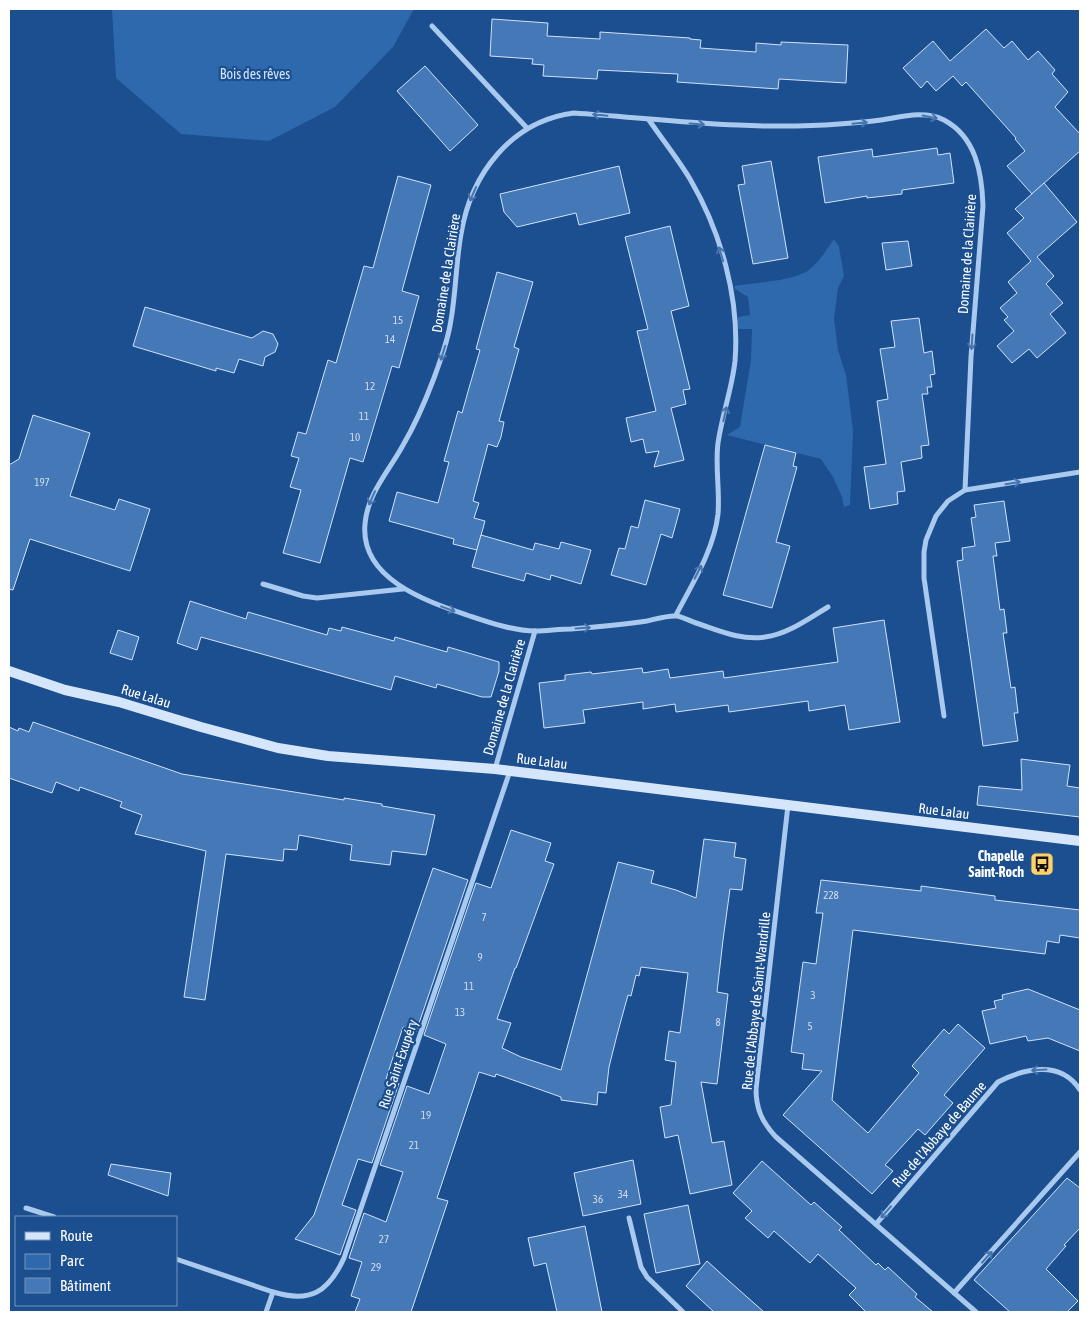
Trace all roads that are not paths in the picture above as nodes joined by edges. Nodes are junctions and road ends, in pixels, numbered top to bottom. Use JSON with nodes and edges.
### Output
{"nodes":[{"id":1,"x":432,"y":26,"type":"dead end"},
{"id":2,"x":649,"y":120,"type":"junction"},
{"id":3,"x":527,"y":128,"type":"junction"},
{"id":4,"x":1080,"y":472,"type":"edge"},
{"id":5,"x":965,"y":490,"type":"junction"},
{"id":6,"x":263,"y":584,"type":"dead end"},
{"id":7,"x":404,"y":589,"type":"junction"},
{"id":8,"x":828,"y":607,"type":"dead end"},
{"id":9,"x":676,"y":616,"type":"junction"},
{"id":10,"x":535,"y":631,"type":"junction"},
{"id":11,"x":9,"y":671,"type":"edge"},
{"id":12,"x":944,"y":716,"type":"dead end"},
{"id":13,"x":494,"y":769,"type":"junction"},
{"id":14,"x":510,"y":771,"type":"junction"},
{"id":15,"x":788,"y":806,"type":"junction"},
{"id":16,"x":1080,"y":841,"type":"edge"},
{"id":17,"x":1080,"y":1090,"type":"edge"},
{"id":18,"x":1080,"y":1152,"type":"edge"},
{"id":19,"x":26,"y":1208,"type":"dead end"},
{"id":20,"x":51,"y":1216,"type":"edge"},
{"id":21,"x":629,"y":1218,"type":"dead end"},
{"id":22,"x":876,"y":1224,"type":"junction"},
{"id":23,"x":178,"y":1260,"type":"edge"},
{"id":24,"x":273,"y":1292,"type":"junction"},
{"id":25,"x":954,"y":1293,"type":"junction"},
{"id":26,"x":266,"y":1312,"type":"edge"},
{"id":27,"x":683,"y":1312,"type":"edge"},
{"id":28,"x":976,"y":1312,"type":"edge"}],
"edges":[{"from":1,"to":3,"type":"street"},
{"from":2,"to":3,"type":"street","name":"Domaine de la Clairière","one_way":true},
{"from":2,"to":5,"type":"street","name":"Domaine de la Clairière","one_way":true},
{"from":9,"to":2,"type":"street","one_way":true},
{"from":3,"to":7,"type":"street","name":"Domaine de la Clairière","one_way":true},
{"from":5,"to":4,"type":"street","one_way":true},
{"from":5,"to":12,"type":"street"},
{"from":6,"to":7,"type":"street"},
{"from":7,"to":10,"type":"street","name":"Domaine de la Clairière","one_way":true},
{"from":8,"to":9,"type":"street","name":"Domaine de la Clairière"},
{"from":10,"to":9,"type":"street","name":"Domaine de la Clairière","one_way":true},
{"from":10,"to":13,"type":"street","name":"Domaine de la Clairière"},
{"from":11,"to":13,"type":"main road","name":"Rue Lalau"},
{"from":13,"to":14,"type":"main road","name":"Rue Lalau"},
{"from":14,"to":15,"type":"main road","name":"Rue Lalau"},
{"from":14,"to":24,"type":"street","name":"Rue Saint-Exupéry"},
{"from":15,"to":16,"type":"main road","name":"Rue Lalau"},
{"from":15,"to":22,"type":"street","name":"Rue de l'Abbaye de Saint-Wandrille"},
{"from":17,"to":22,"type":"street","name":"Rue de l'Abbaye de Baume","one_way":true},
{"from":25,"to":18,"type":"street","one_way":true},
{"from":19,"to":20,"type":"street"},
{"from":21,"to":27,"type":"street"},
{"from":22,"to":25,"type":"street","name":"Rue de l'Abbaye de Saint-Wandrille"},
{"from":23,"to":24,"type":"street","name":"Rue Saint-Exupéry"},
{"from":24,"to":26,"type":"street"},
{"from":25,"to":28,"type":"street","name":"Rue de l'Abbaye de Saint-Wandrille"}]}
